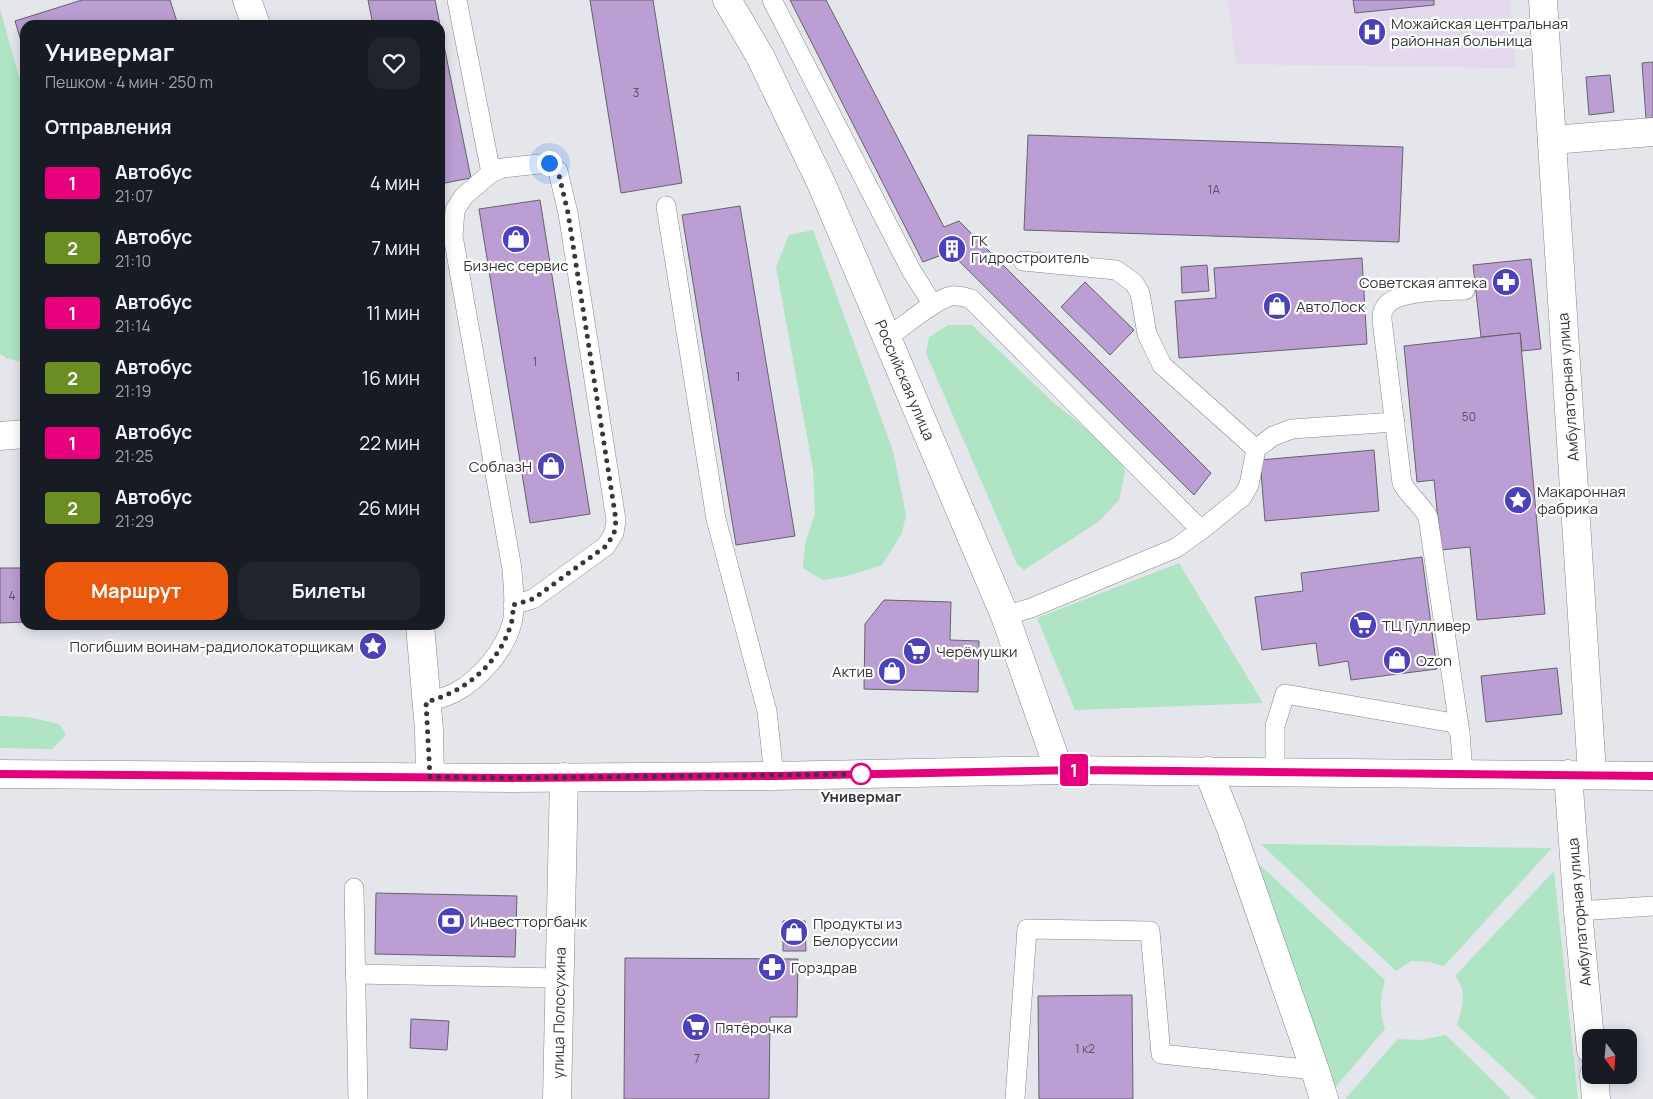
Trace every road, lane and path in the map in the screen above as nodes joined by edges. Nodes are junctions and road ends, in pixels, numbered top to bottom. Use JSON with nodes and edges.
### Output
{"nodes":[{"id":1,"x":247,"y":0,"type":"edge"},
{"id":2,"x":457,"y":0,"type":"edge"},
{"id":3,"x":727,"y":0,"type":"edge"},
{"id":4,"x":772,"y":0,"type":"edge"},
{"id":5,"x":1543,"y":0,"type":"edge"},
{"id":6,"x":254,"y":20,"type":"edge"},
{"id":7,"x":1653,"y":132,"type":"edge"},
{"id":8,"x":1552,"y":140,"type":"junction"},
{"id":9,"x":491,"y":173,"type":"junction"},
{"id":10,"x":666,"y":206,"type":"dead end"},
{"id":11,"x":1023,"y":261,"type":"dead end"},
{"id":12,"x":1465,"y":290,"type":"dead end"},
{"id":13,"x":933,"y":305,"type":"junction"},
{"id":14,"x":887,"y":338,"type":"junction"},
{"id":15,"x":1395,"y":422,"type":"junction"},
{"id":16,"x":20,"y":434,"type":"edge"},
{"id":17,"x":0,"y":436,"type":"edge"},
{"id":18,"x":1256,"y":449,"type":"junction"},
{"id":19,"x":1201,"y":530,"type":"junction"},
{"id":20,"x":513,"y":605,"type":"junction"},
{"id":21,"x":1005,"y":616,"type":"junction"},
{"id":22,"x":420,"y":630,"type":"edge"},
{"id":23,"x":426,"y":702,"type":"junction"},
{"id":24,"x":1460,"y":733,"type":"junction"},
{"id":25,"x":1059,"y":770,"type":"junction"},
{"id":26,"x":1208,"y":771,"type":"junction"},
{"id":27,"x":1276,"y":771,"type":"junction"},
{"id":28,"x":1463,"y":773,"type":"junction"},
{"id":29,"x":0,"y":774,"type":"edge"},
{"id":30,"x":1580,"y":774,"type":"junction"},
{"id":31,"x":774,"y":776,"type":"junction"},
{"id":32,"x":1653,"y":776,"type":"edge"},
{"id":33,"x":430,"y":777,"type":"junction"},
{"id":34,"x":564,"y":777,"type":"junction"},
{"id":35,"x":354,"y":888,"type":"dead end"},
{"id":36,"x":1653,"y":906,"type":"edge"},
{"id":37,"x":1578,"y":911,"type":"junction"},
{"id":38,"x":355,"y":974,"type":"junction"},
{"id":39,"x":560,"y":978,"type":"junction"},
{"id":40,"x":1589,"y":1029,"type":"edge"},
{"id":41,"x":1315,"y":1070,"type":"junction"},
{"id":42,"x":1595,"y":1084,"type":"edge"},
{"id":43,"x":358,"y":1099,"type":"edge"},
{"id":44,"x":557,"y":1099,"type":"edge"},
{"id":45,"x":1015,"y":1099,"type":"edge"},
{"id":46,"x":1324,"y":1099,"type":"edge"},
{"id":47,"x":1596,"y":1099,"type":"edge"}],
"edges":[{"from":1,"to":6,"type":"street"},
{"from":2,"to":9,"type":"lane"},
{"from":3,"to":14,"type":"street","name":"Российская улица"},
{"from":4,"to":13,"type":"lane"},
{"from":5,"to":8,"type":"street","name":"Амбулаторная улица"},
{"from":7,"to":8,"type":"street"},
{"from":8,"to":30,"type":"street","name":"Амбулаторная улица"},
{"from":9,"to":20,"type":"lane"},
{"from":9,"to":20,"type":"lane"},
{"from":10,"to":31,"type":"lane"},
{"from":11,"to":18,"type":"lane"},
{"from":12,"to":15,"type":"lane"},
{"from":13,"to":14,"type":"lane"},
{"from":13,"to":19,"type":"lane"},
{"from":14,"to":21,"type":"street","name":"Российская улица"},
{"from":15,"to":18,"type":"lane"},
{"from":15,"to":24,"type":"lane"},
{"from":16,"to":17,"type":"street"},
{"from":18,"to":19,"type":"lane"},
{"from":19,"to":21,"type":"lane"},
{"from":20,"to":23,"type":"lane"},
{"from":21,"to":25,"type":"street","name":"Российская улица"},
{"from":22,"to":23,"type":"street"},
{"from":23,"to":33,"type":"street"},
{"from":24,"to":27,"type":"lane"},
{"from":24,"to":28,"type":"lane"},
{"from":25,"to":26,"type":"street"},
{"from":25,"to":31,"type":"street"},
{"from":26,"to":27,"type":"street"},
{"from":26,"to":41,"type":"street"},
{"from":27,"to":28,"type":"street"},
{"from":28,"to":30,"type":"street"},
{"from":29,"to":33,"type":"street"},
{"from":30,"to":32,"type":"street"},
{"from":30,"to":37,"type":"street","name":"Амбулаторная улица"},
{"from":31,"to":34,"type":"street"},
{"from":33,"to":34,"type":"street"},
{"from":34,"to":39,"type":"street","name":"улица Полосухина"},
{"from":35,"to":38,"type":"lane"},
{"from":36,"to":37,"type":"lane"},
{"from":37,"to":40,"type":"street","name":"Амбулаторная улица"},
{"from":38,"to":39,"type":"lane"},
{"from":38,"to":43,"type":"lane"},
{"from":39,"to":44,"type":"street","name":"улица Полосухина"},
{"from":41,"to":45,"type":"lane"},
{"from":41,"to":46,"type":"street"},
{"from":42,"to":47,"type":"street"}]}
